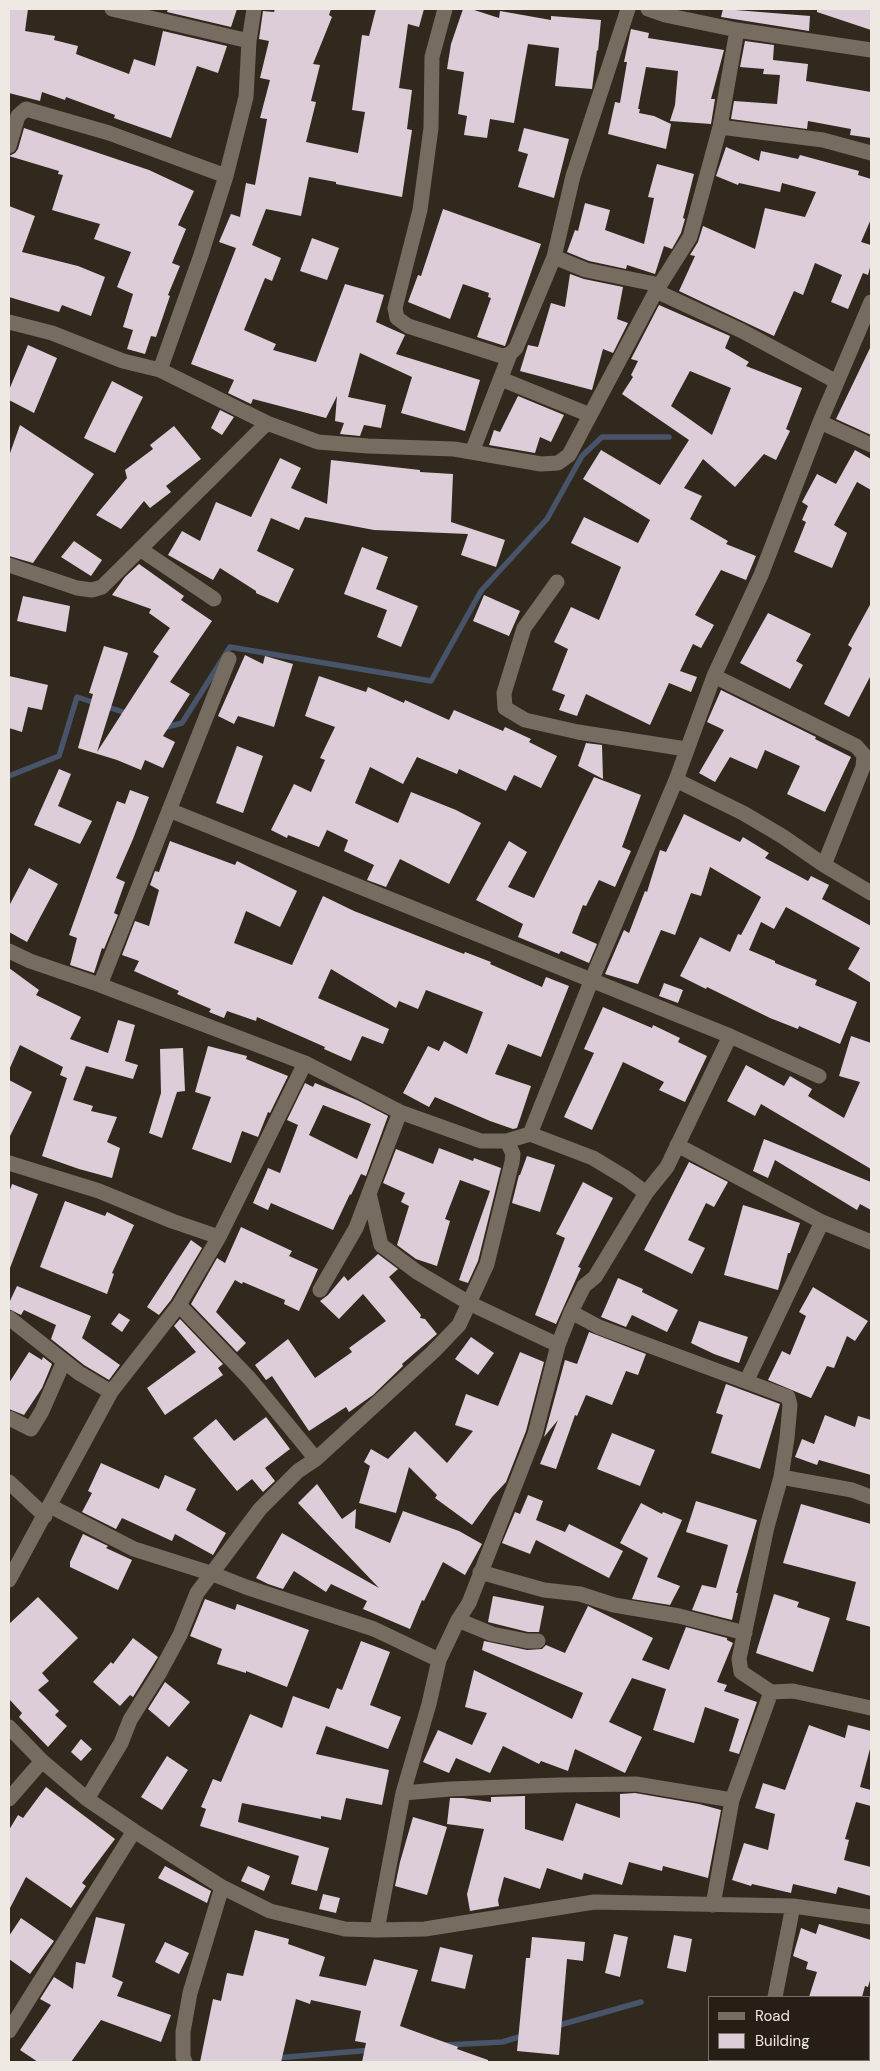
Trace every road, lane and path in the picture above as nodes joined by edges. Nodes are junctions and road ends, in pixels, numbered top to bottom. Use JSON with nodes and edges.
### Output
{"nodes":[{"id":1,"x":254,"y":9,"type":"edge"},
{"id":2,"x":445,"y":9,"type":"edge"},
{"id":3,"x":628,"y":9,"type":"edge"},
{"id":4,"x":648,"y":9,"type":"edge"},
{"id":5,"x":121,"y":10,"type":"edge"},
{"id":6,"x":737,"y":30,"type":"junction"},
{"id":7,"x":249,"y":41,"type":"junction"},
{"id":8,"x":871,"y":50,"type":"edge"},
{"id":9,"x":720,"y":127,"type":"junction"},
{"id":10,"x":9,"y":146,"type":"edge"},
{"id":11,"x":871,"y":153,"type":"edge"},
{"id":12,"x":226,"y":176,"type":"junction"},
{"id":13,"x":554,"y":257,"type":"junction"},
{"id":14,"x":658,"y":288,"type":"junction"},
{"id":15,"x":871,"y":302,"type":"edge"},
{"id":16,"x":9,"y":322,"type":"edge"},
{"id":17,"x":510,"y":354,"type":"junction"},
{"id":18,"x":160,"y":370,"type":"junction"},
{"id":19,"x":501,"y":379,"type":"junction"},
{"id":20,"x":838,"y":382,"type":"junction"},
{"id":21,"x":590,"y":415,"type":"junction"},
{"id":22,"x":820,"y":422,"type":"junction"},
{"id":23,"x":267,"y":423,"type":"junction"},
{"id":24,"x":871,"y":445,"type":"edge"},
{"id":25,"x":472,"y":452,"type":"junction"},
{"id":26,"x":140,"y":549,"type":"junction"},
{"id":27,"x":9,"y":565,"type":"edge"},
{"id":28,"x":557,"y":582,"type":"dead end"},
{"id":29,"x":214,"y":599,"type":"dead end"},
{"id":30,"x":229,"y":659,"type":"dead end"},
{"id":31,"x":714,"y":676,"type":"junction"},
{"id":32,"x":686,"y":749,"type":"junction"},
{"id":33,"x":676,"y":780,"type":"junction"},
{"id":34,"x":170,"y":810,"type":"junction"},
{"id":35,"x":824,"y":865,"type":"junction"},
{"id":36,"x":871,"y":893,"type":"edge"},
{"id":37,"x":9,"y":951,"type":"edge"},
{"id":38,"x":592,"y":979,"type":"junction"},
{"id":39,"x":100,"y":985,"type":"junction"},
{"id":40,"x":730,"y":1036,"type":"junction"},
{"id":41,"x":305,"y":1063,"type":"junction"},
{"id":42,"x":819,"y":1076,"type":"dead end"},
{"id":43,"x":400,"y":1112,"type":"junction"},
{"id":44,"x":530,"y":1134,"type":"junction"},
{"id":45,"x":507,"y":1141,"type":"junction"},
{"id":46,"x":677,"y":1145,"type":"junction"},
{"id":47,"x":9,"y":1163,"type":"edge"},
{"id":48,"x":369,"y":1193,"type":"junction"},
{"id":49,"x":646,"y":1193,"type":"junction"},
{"id":50,"x":822,"y":1222,"type":"junction"},
{"id":51,"x":219,"y":1237,"type":"junction"},
{"id":52,"x":871,"y":1242,"type":"edge"},
{"id":53,"x":320,"y":1290,"type":"dead end"},
{"id":54,"x":469,"y":1304,"type":"junction"},
{"id":55,"x":179,"y":1305,"type":"junction"},
{"id":56,"x":571,"y":1312,"type":"junction"},
{"id":57,"x":9,"y":1318,"type":"edge"},
{"id":58,"x":558,"y":1345,"type":"junction"},
{"id":59,"x":64,"y":1361,"type":"junction"},
{"id":60,"x":747,"y":1380,"type":"junction"},
{"id":61,"x":111,"y":1392,"type":"junction"},
{"id":62,"x":9,"y":1418,"type":"edge"},
{"id":63,"x":316,"y":1459,"type":"junction"},
{"id":64,"x":781,"y":1477,"type":"junction"},
{"id":65,"x":9,"y":1482,"type":"edge"},
{"id":66,"x":871,"y":1497,"type":"edge"},
{"id":67,"x":48,"y":1511,"type":"junction"},
{"id":68,"x":480,"y":1572,"type":"junction"},
{"id":69,"x":213,"y":1574,"type":"junction"},
{"id":70,"x":9,"y":1580,"type":"edge"},
{"id":71,"x":458,"y":1620,"type":"junction"},
{"id":72,"x":746,"y":1633,"type":"junction"},
{"id":73,"x":538,"y":1641,"type":"dead end"},
{"id":74,"x":438,"y":1660,"type":"junction"},
{"id":75,"x":770,"y":1692,"type":"junction"},
{"id":76,"x":871,"y":1708,"type":"edge"},
{"id":77,"x":9,"y":1727,"type":"edge"},
{"id":78,"x":42,"y":1761,"type":"junction"},
{"id":79,"x":403,"y":1792,"type":"junction"},
{"id":80,"x":9,"y":1799,"type":"edge"},
{"id":81,"x":87,"y":1799,"type":"junction"},
{"id":82,"x":732,"y":1800,"type":"junction"},
{"id":83,"x":134,"y":1831,"type":"junction"},
{"id":84,"x":222,"y":1887,"type":"junction"},
{"id":85,"x":714,"y":1905,"type":"junction"},
{"id":86,"x":792,"y":1906,"type":"junction"},
{"id":87,"x":871,"y":1917,"type":"edge"},
{"id":88,"x":378,"y":1930,"type":"junction"},
{"id":89,"x":775,"y":1996,"type":"edge"},
{"id":90,"x":9,"y":2032,"type":"edge"},
{"id":91,"x":185,"y":2062,"type":"edge"}],
"edges":[{"from":1,"to":7,"type":"street"},
{"from":2,"to":17,"type":"street"},
{"from":3,"to":13,"type":"street"},
{"from":4,"to":6,"type":"street"},
{"from":5,"to":7,"type":"street"},
{"from":6,"to":8,"type":"street"},
{"from":6,"to":9,"type":"street"},
{"from":7,"to":12,"type":"street"},
{"from":9,"to":11,"type":"street"},
{"from":9,"to":14,"type":"street"},
{"from":10,"to":12,"type":"street"},
{"from":12,"to":18,"type":"street"},
{"from":13,"to":14,"type":"street"},
{"from":13,"to":17,"type":"street"},
{"from":14,"to":20,"type":"street"},
{"from":14,"to":21,"type":"street"},
{"from":15,"to":20,"type":"street"},
{"from":16,"to":18,"type":"street"},
{"from":17,"to":19,"type":"street"},
{"from":18,"to":23,"type":"street"},
{"from":19,"to":21,"type":"street"},
{"from":19,"to":25,"type":"street"},
{"from":20,"to":22,"type":"street"},
{"from":21,"to":25,"type":"street"},
{"from":22,"to":24,"type":"street"},
{"from":22,"to":31,"type":"street"},
{"from":23,"to":25,"type":"street"},
{"from":23,"to":26,"type":"street"},
{"from":26,"to":27,"type":"street"},
{"from":26,"to":29,"type":"street"},
{"from":28,"to":32,"type":"street"},
{"from":30,"to":34,"type":"street"},
{"from":31,"to":32,"type":"street"},
{"from":31,"to":35,"type":"street"},
{"from":32,"to":33,"type":"street"},
{"from":33,"to":35,"type":"street"},
{"from":33,"to":38,"type":"street"},
{"from":34,"to":38,"type":"street"},
{"from":34,"to":39,"type":"street"},
{"from":35,"to":36,"type":"street"},
{"from":37,"to":39,"type":"street"},
{"from":38,"to":40,"type":"street"},
{"from":38,"to":44,"type":"street"},
{"from":39,"to":41,"type":"street"},
{"from":40,"to":42,"type":"street"},
{"from":40,"to":46,"type":"street"},
{"from":41,"to":43,"type":"street"},
{"from":41,"to":51,"type":"street"},
{"from":43,"to":45,"type":"street"},
{"from":43,"to":48,"type":"street"},
{"from":44,"to":45,"type":"street"},
{"from":44,"to":49,"type":"street"},
{"from":45,"to":54,"type":"street"},
{"from":46,"to":49,"type":"street"},
{"from":46,"to":50,"type":"street"},
{"from":47,"to":51,"type":"street"},
{"from":48,"to":53,"type":"street"},
{"from":48,"to":54,"type":"street"},
{"from":49,"to":56,"type":"street"},
{"from":50,"to":52,"type":"street"},
{"from":50,"to":60,"type":"street"},
{"from":51,"to":55,"type":"street"},
{"from":54,"to":58,"type":"street"},
{"from":54,"to":63,"type":"street"},
{"from":55,"to":61,"type":"street"},
{"from":55,"to":63,"type":"street"},
{"from":56,"to":58,"type":"street"},
{"from":56,"to":60,"type":"street"},
{"from":57,"to":59,"type":"street"},
{"from":58,"to":68,"type":"street"},
{"from":59,"to":61,"type":"street"},
{"from":59,"to":62,"type":"street"},
{"from":60,"to":64,"type":"street"},
{"from":61,"to":67,"type":"street"},
{"from":63,"to":69,"type":"street"},
{"from":64,"to":66,"type":"street"},
{"from":64,"to":72,"type":"street"},
{"from":65,"to":67,"type":"street"},
{"from":67,"to":69,"type":"street"},
{"from":67,"to":70,"type":"street"},
{"from":68,"to":71,"type":"street"},
{"from":68,"to":72,"type":"street"},
{"from":69,"to":74,"type":"street"},
{"from":69,"to":81,"type":"street"},
{"from":71,"to":73,"type":"street"},
{"from":71,"to":74,"type":"street"},
{"from":72,"to":75,"type":"street"},
{"from":74,"to":79,"type":"street"},
{"from":75,"to":76,"type":"street"},
{"from":75,"to":82,"type":"street"},
{"from":77,"to":78,"type":"street"},
{"from":78,"to":80,"type":"street"},
{"from":78,"to":81,"type":"street"},
{"from":79,"to":82,"type":"street"},
{"from":79,"to":88,"type":"street"},
{"from":81,"to":83,"type":"street"},
{"from":82,"to":85,"type":"street"},
{"from":83,"to":84,"type":"street"},
{"from":83,"to":90,"type":"street"},
{"from":84,"to":88,"type":"street"},
{"from":84,"to":91,"type":"street"},
{"from":85,"to":86,"type":"street"},
{"from":85,"to":88,"type":"street"},
{"from":86,"to":87,"type":"street"},
{"from":86,"to":89,"type":"street"}]}
